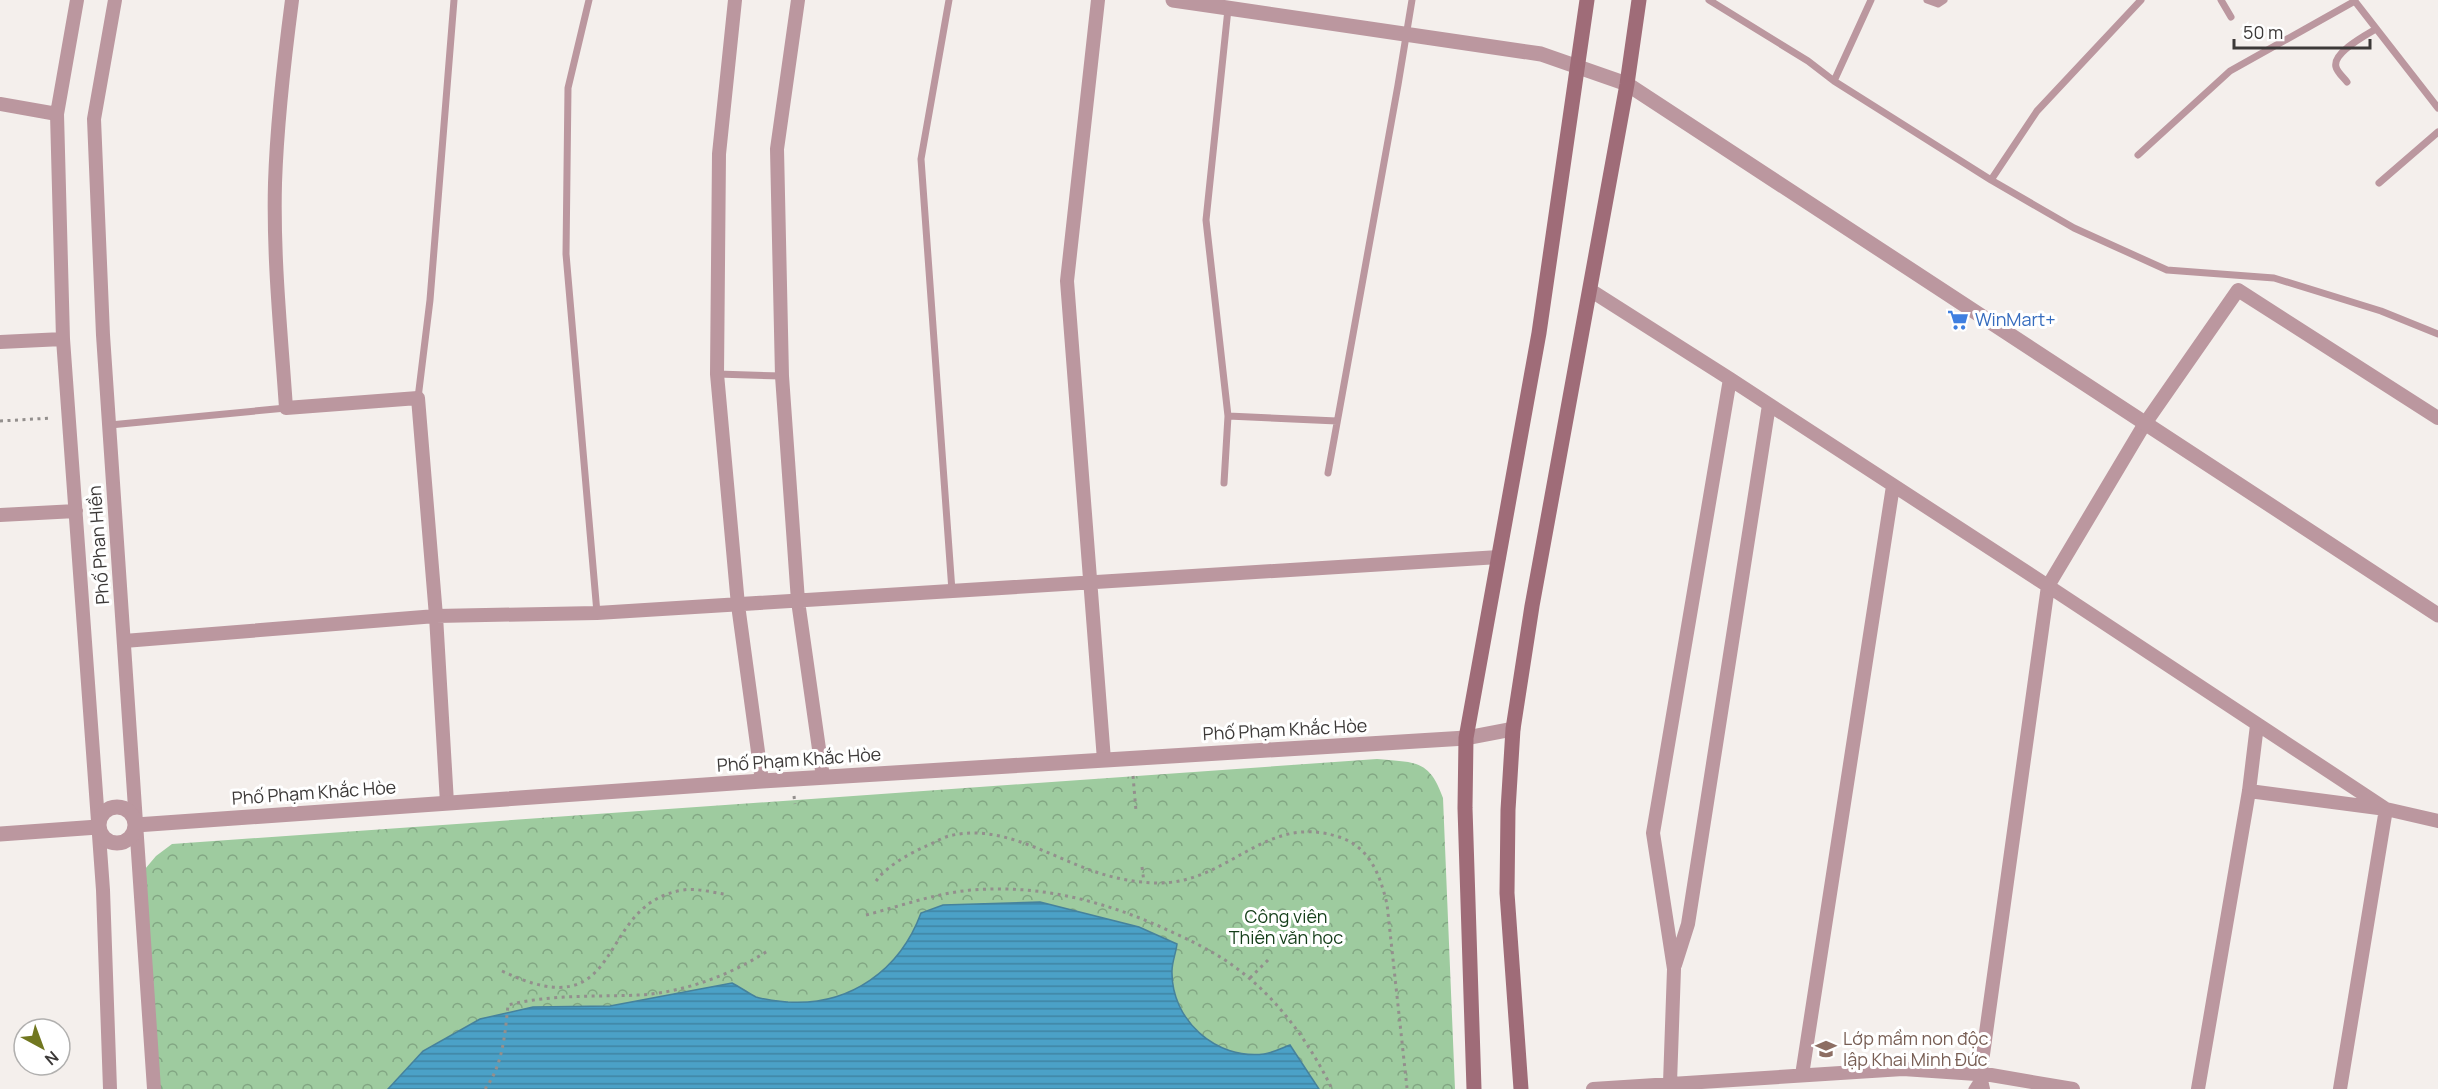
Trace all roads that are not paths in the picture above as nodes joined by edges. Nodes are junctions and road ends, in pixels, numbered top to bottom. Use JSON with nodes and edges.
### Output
{"nodes":[{"id":1,"x":76,"y":0,"type":"edge"},
{"id":2,"x":115,"y":0,"type":"edge"},
{"id":3,"x":292,"y":0,"type":"edge"},
{"id":4,"x":454,"y":0,"type":"edge"},
{"id":5,"x":589,"y":0,"type":"edge"},
{"id":6,"x":735,"y":0,"type":"edge"},
{"id":7,"x":798,"y":0,"type":"edge"},
{"id":8,"x":950,"y":0,"type":"edge"},
{"id":9,"x":1098,"y":0,"type":"edge"},
{"id":10,"x":1173,"y":0,"type":"edge"},
{"id":11,"x":1412,"y":0,"type":"edge"},
{"id":12,"x":1587,"y":0,"type":"edge"},
{"id":13,"x":1639,"y":0,"type":"edge"},
{"id":14,"x":1709,"y":0,"type":"edge"},
{"id":15,"x":1872,"y":0,"type":"edge"},
{"id":16,"x":1927,"y":0,"type":"edge"},
{"id":17,"x":1944,"y":0,"type":"edge"},
{"id":18,"x":2141,"y":0,"type":"edge"},
{"id":19,"x":2221,"y":0,"type":"edge"},
{"id":20,"x":2354,"y":1,"type":"edge"},
{"id":21,"x":1229,"y":5,"type":"edge"},
{"id":22,"x":2231,"y":16,"type":"dead end"},
{"id":23,"x":2376,"y":28,"type":"junction"},
{"id":24,"x":1407,"y":34,"type":"junction"},
{"id":25,"x":1577,"y":66,"type":"junction"},
{"id":26,"x":1834,"y":81,"type":"junction"},
{"id":27,"x":2347,"y":82,"type":"dead end"},
{"id":28,"x":1627,"y":84,"type":"junction"},
{"id":29,"x":0,"y":104,"type":"edge"},
{"id":30,"x":2438,"y":108,"type":"edge"},
{"id":31,"x":57,"y":114,"type":"junction"},
{"id":32,"x":2438,"y":132,"type":"edge"},
{"id":33,"x":2138,"y":155,"type":"dead end"},
{"id":34,"x":1991,"y":180,"type":"junction"},
{"id":35,"x":2379,"y":183,"type":"dead end"},
{"id":36,"x":1590,"y":290,"type":"junction"},
{"id":37,"x":2438,"y":334,"type":"edge"},
{"id":38,"x":63,"y":339,"type":"junction"},
{"id":39,"x":0,"y":342,"type":"edge"},
{"id":40,"x":717,"y":374,"type":"junction"},
{"id":41,"x":782,"y":376,"type":"junction"},
{"id":42,"x":1730,"y":379,"type":"junction"},
{"id":43,"x":418,"y":398,"type":"junction"},
{"id":44,"x":1769,"y":405,"type":"junction"},
{"id":45,"x":286,"y":408,"type":"junction"},
{"id":46,"x":1228,"y":416,"type":"junction"},
{"id":47,"x":2438,"y":418,"type":"edge"},
{"id":48,"x":1337,"y":422,"type":"junction"},
{"id":49,"x":2144,"y":424,"type":"junction"},
{"id":50,"x":110,"y":425,"type":"junction"},
{"id":51,"x":1328,"y":473,"type":"dead end"},
{"id":52,"x":1224,"y":483,"type":"dead end"},
{"id":53,"x":1893,"y":486,"type":"junction"},
{"id":54,"x":76,"y":511,"type":"junction"},
{"id":55,"x":0,"y":515,"type":"edge"},
{"id":56,"x":1499,"y":557,"type":"junction"},
{"id":57,"x":1090,"y":583,"type":"junction"},
{"id":58,"x":2048,"y":586,"type":"junction"},
{"id":59,"x":952,"y":591,"type":"junction"},
{"id":60,"x":798,"y":601,"type":"junction"},
{"id":61,"x":738,"y":605,"type":"junction"},
{"id":62,"x":597,"y":613,"type":"junction"},
{"id":63,"x":2438,"y":615,"type":"edge"},
{"id":64,"x":436,"y":616,"type":"junction"},
{"id":65,"x":124,"y":641,"type":"junction"},
{"id":66,"x":2257,"y":725,"type":"junction"},
{"id":67,"x":1513,"y":729,"type":"junction"},
{"id":68,"x":1466,"y":738,"type":"junction"},
{"id":69,"x":1104,"y":760,"type":"junction"},
{"id":70,"x":823,"y":777,"type":"junction"},
{"id":71,"x":762,"y":781,"type":"junction"},
{"id":72,"x":2249,"y":791,"type":"junction"},
{"id":73,"x":447,"y":803,"type":"junction"},
{"id":74,"x":2386,"y":809,"type":"junction"},
{"id":75,"x":2438,"y":821,"type":"edge"},
{"id":76,"x":136,"y":825,"type":"junction"},
{"id":77,"x":98,"y":827,"type":"junction"},
{"id":78,"x":0,"y":834,"type":"edge"},
{"id":79,"x":1674,"y":969,"type":"junction"},
{"id":80,"x":1802,"y":1075,"type":"junction"},
{"id":81,"x":1982,"y":1082,"type":"edge"},
{"id":82,"x":1670,"y":1083,"type":"junction"},
{"id":83,"x":110,"y":1089,"type":"edge"},
{"id":84,"x":154,"y":1089,"type":"edge"},
{"id":85,"x":1474,"y":1089,"type":"edge"},
{"id":86,"x":1521,"y":1089,"type":"edge"},
{"id":87,"x":1593,"y":1089,"type":"edge"},
{"id":88,"x":1972,"y":1089,"type":"edge"},
{"id":89,"x":2073,"y":1089,"type":"edge"},
{"id":90,"x":2198,"y":1089,"type":"edge"},
{"id":91,"x":2340,"y":1089,"type":"edge"}],
"edges":[{"from":1,"to":31,"type":"street","name":"Phố Phan Hiền"},
{"from":2,"to":50,"type":"street","name":"Phố Phan Hiền"},
{"from":3,"to":45,"type":"street"},
{"from":4,"to":43,"type":"lane"},
{"from":5,"to":62,"type":"lane"},
{"from":6,"to":40,"type":"street"},
{"from":7,"to":41,"type":"street"},
{"from":8,"to":59,"type":"lane"},
{"from":9,"to":57,"type":"street"},
{"from":10,"to":21,"type":"street"},
{"from":11,"to":24,"type":"lane"},
{"from":12,"to":25,"type":"main road"},
{"from":13,"to":28,"type":"main road"},
{"from":14,"to":26,"type":"lane"},
{"from":15,"to":26,"type":"lane"},
{"from":16,"to":17,"type":"lane"},
{"from":18,"to":34,"type":"lane"},
{"from":19,"to":22,"type":"lane"},
{"from":20,"to":23,"type":"lane"},
{"from":20,"to":33,"type":"lane"},
{"from":21,"to":24,"type":"street"},
{"from":21,"to":46,"type":"lane"},
{"from":23,"to":27,"type":"lane"},
{"from":23,"to":30,"type":"lane"},
{"from":24,"to":25,"type":"street"},
{"from":24,"to":48,"type":"lane"},
{"from":25,"to":28,"type":"street"},
{"from":25,"to":56,"type":"main road"},
{"from":26,"to":34,"type":"lane"},
{"from":28,"to":36,"type":"main road"},
{"from":28,"to":49,"type":"street"},
{"from":29,"to":31,"type":"street"},
{"from":31,"to":38,"type":"street","name":"Phố Phan Hiền"},
{"from":32,"to":35,"type":"lane"},
{"from":34,"to":37,"type":"lane"},
{"from":36,"to":42,"type":"street"},
{"from":36,"to":67,"type":"main road"},
{"from":38,"to":39,"type":"street"},
{"from":38,"to":54,"type":"street","name":"Phố Phan Hiền"},
{"from":40,"to":41,"type":"lane"},
{"from":40,"to":61,"type":"street"},
{"from":41,"to":60,"type":"street"},
{"from":42,"to":44,"type":"street"},
{"from":42,"to":79,"type":"street"},
{"from":43,"to":45,"type":"street"},
{"from":43,"to":64,"type":"street"},
{"from":44,"to":53,"type":"street"},
{"from":44,"to":79,"type":"street"},
{"from":45,"to":50,"type":"lane"},
{"from":46,"to":48,"type":"lane"},
{"from":46,"to":52,"type":"lane"},
{"from":47,"to":49,"type":"street"},
{"from":48,"to":51,"type":"lane"},
{"from":49,"to":58,"type":"street"},
{"from":49,"to":63,"type":"street"},
{"from":50,"to":65,"type":"street","name":"Phố Phan Hiền"},
{"from":53,"to":58,"type":"street"},
{"from":53,"to":80,"type":"street"},
{"from":54,"to":55,"type":"street"},
{"from":54,"to":77,"type":"street","name":"Phố Phan Hiền"},
{"from":56,"to":57,"type":"street"},
{"from":56,"to":68,"type":"main road"},
{"from":57,"to":59,"type":"street"},
{"from":57,"to":69,"type":"street"},
{"from":58,"to":66,"type":"street"},
{"from":58,"to":81,"type":"street"},
{"from":59,"to":60,"type":"street"},
{"from":60,"to":61,"type":"street"},
{"from":60,"to":70,"type":"street"},
{"from":61,"to":62,"type":"street"},
{"from":61,"to":71,"type":"street"},
{"from":62,"to":64,"type":"street"},
{"from":64,"to":65,"type":"street"},
{"from":64,"to":73,"type":"street"},
{"from":65,"to":76,"type":"street","name":"Phố Phan Hiền"},
{"from":66,"to":72,"type":"street"},
{"from":66,"to":74,"type":"street"},
{"from":67,"to":68,"type":"street","name":"Phố Phạm Khắc Hòe"},
{"from":67,"to":86,"type":"main road"},
{"from":68,"to":69,"type":"street","name":"Phố Phạm Khắc Hòe"},
{"from":68,"to":85,"type":"main road"},
{"from":69,"to":70,"type":"street","name":"Phố Phạm Khắc Hòe"},
{"from":70,"to":71,"type":"street","name":"Phố Phạm Khắc Hòe"},
{"from":71,"to":73,"type":"street","name":"Phố Phạm Khắc Hòe"},
{"from":72,"to":74,"type":"street"},
{"from":72,"to":90,"type":"street"},
{"from":73,"to":76,"type":"street","name":"Phố Phạm Khắc Hòe"},
{"from":74,"to":75,"type":"street"},
{"from":74,"to":91,"type":"street"},
{"from":76,"to":77,"type":"street"},
{"from":76,"to":77,"type":"street"},
{"from":76,"to":84,"type":"street","name":"Phố Phan Hiền"},
{"from":77,"to":78,"type":"street"},
{"from":77,"to":83,"type":"street","name":"Phố Phan Hiền"},
{"from":79,"to":82,"type":"street"},
{"from":80,"to":81,"type":"street"},
{"from":80,"to":82,"type":"street"},
{"from":81,"to":88,"type":"lane"},
{"from":81,"to":89,"type":"street"},
{"from":82,"to":87,"type":"street"}]}
